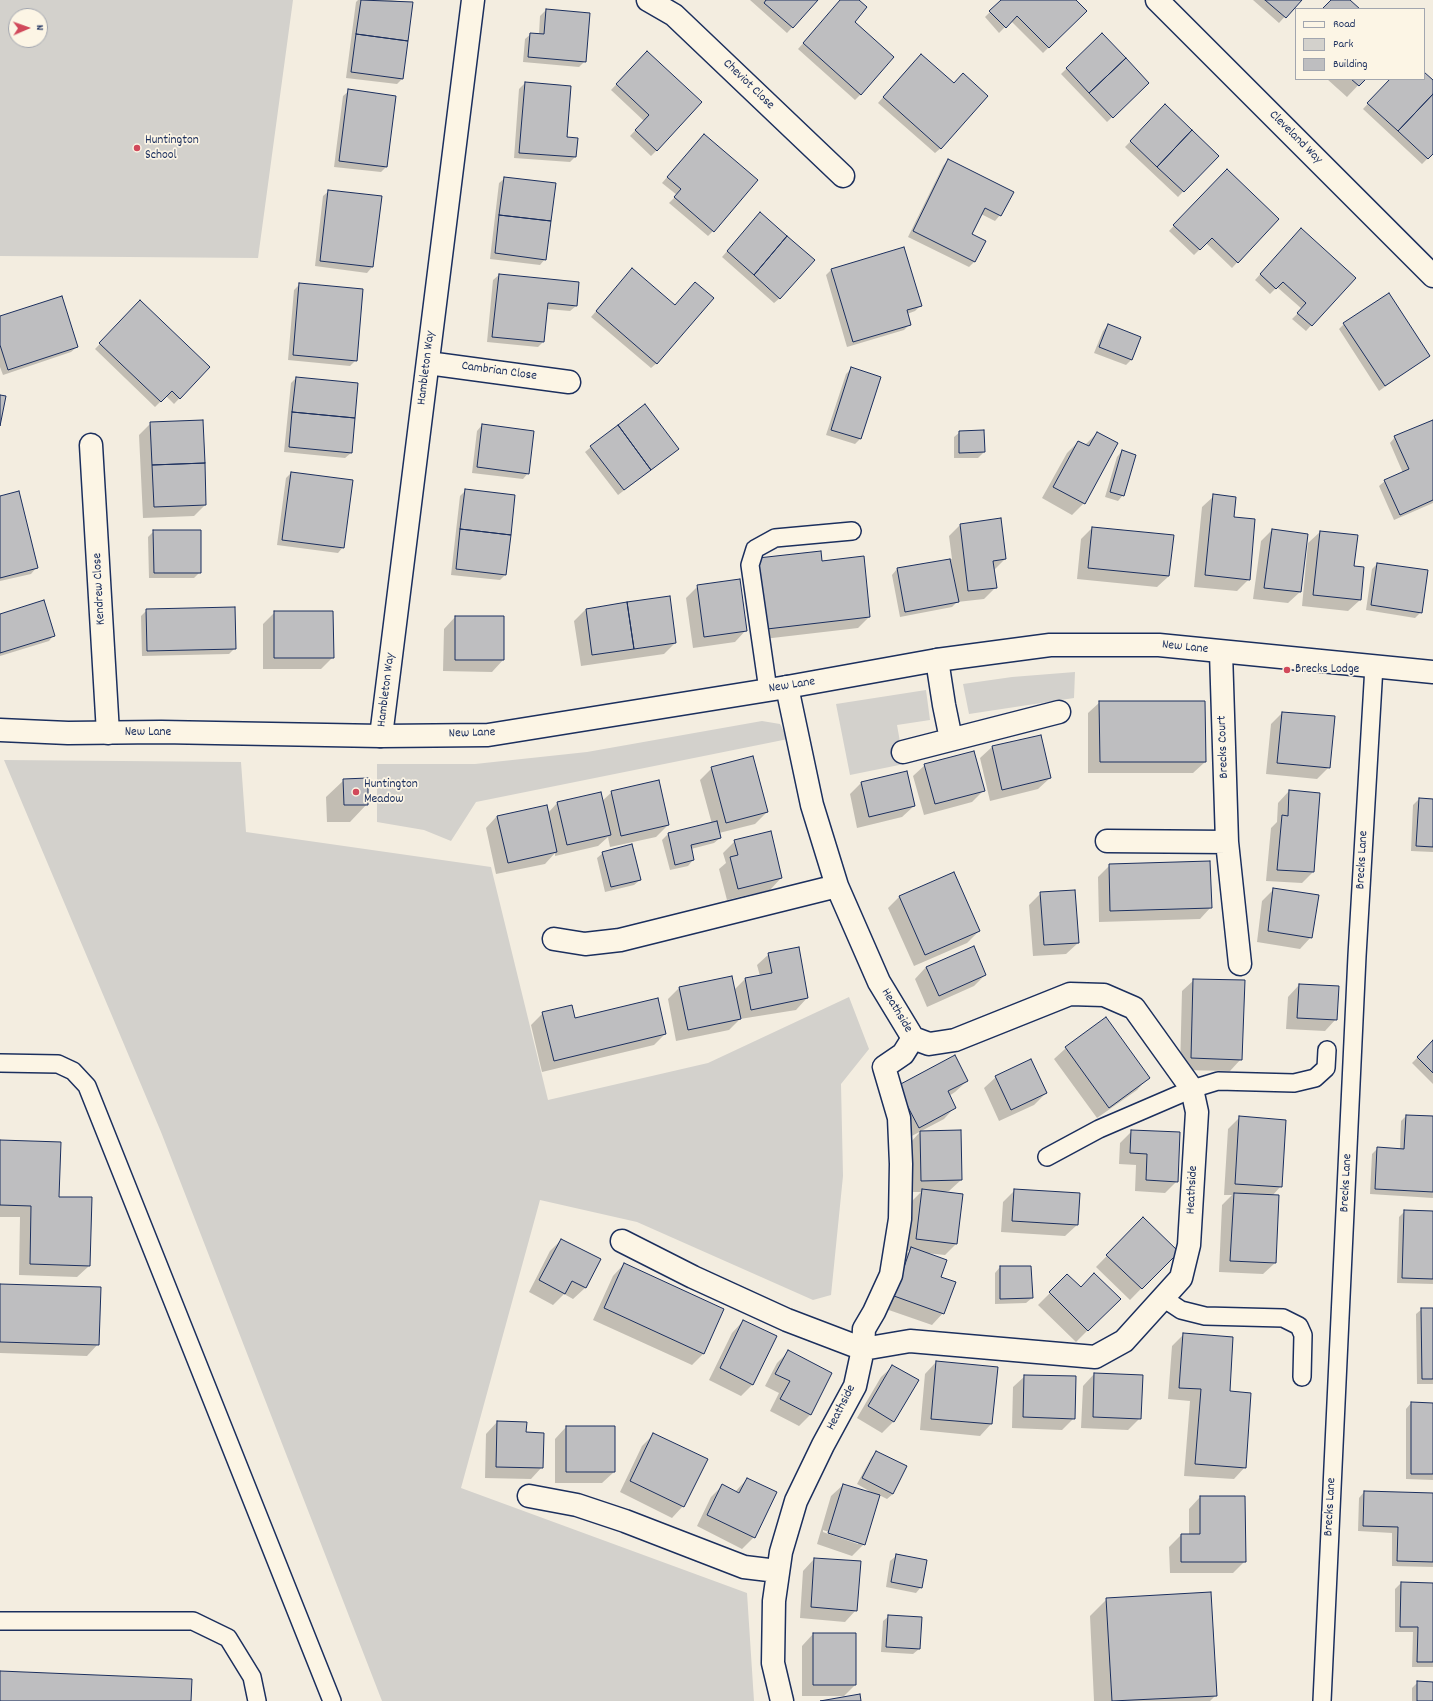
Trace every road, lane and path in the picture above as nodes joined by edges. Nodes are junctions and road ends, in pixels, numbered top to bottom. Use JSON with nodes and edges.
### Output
{"nodes":[{"id":1,"x":473,"y":0,"type":"edge"},
{"id":2,"x":648,"y":0,"type":"edge"},
{"id":3,"x":1157,"y":0,"type":"edge"},
{"id":4,"x":843,"y":176,"type":"dead end"},
{"id":5,"x":1433,"y":276,"type":"edge"},
{"id":6,"x":428,"y":363,"type":"junction"},
{"id":7,"x":569,"y":382,"type":"dead end"},
{"id":8,"x":91,"y":445,"type":"dead end"},
{"id":9,"x":852,"y":531,"type":"dead end"},
{"id":10,"x":1221,"y":652,"type":"junction"},
{"id":11,"x":937,"y":660,"type":"junction"},
{"id":12,"x":1374,"y":666,"type":"junction"},
{"id":13,"x":1433,"y":672,"type":"edge"},
{"id":14,"x":777,"y":689,"type":"junction"},
{"id":15,"x":1059,"y":712,"type":"dead end"},
{"id":16,"x":0,"y":730,"type":"edge"},
{"id":17,"x":108,"y":733,"type":"junction"},
{"id":18,"x":381,"y":736,"type":"junction"},
{"id":19,"x":951,"y":739,"type":"junction"},
{"id":20,"x":903,"y":752,"type":"dead end"},
{"id":21,"x":1107,"y":841,"type":"dead end"},
{"id":22,"x":1227,"y":842,"type":"junction"},
{"id":23,"x":837,"y":886,"type":"junction"},
{"id":24,"x":554,"y":939,"type":"dead end"},
{"id":25,"x":1240,"y":964,"type":"dead end"},
{"id":26,"x":913,"y":1038,"type":"junction"},
{"id":27,"x":1327,"y":1050,"type":"dead end"},
{"id":28,"x":0,"y":1063,"type":"edge"},
{"id":29,"x":1192,"y":1089,"type":"junction"},
{"id":30,"x":1047,"y":1157,"type":"dead end"},
{"id":31,"x":622,"y":1241,"type":"dead end"},
{"id":32,"x":1163,"y":1298,"type":"junction"},
{"id":33,"x":862,"y":1349,"type":"junction"},
{"id":34,"x":1302,"y":1377,"type":"dead end"},
{"id":35,"x":529,"y":1496,"type":"dead end"},
{"id":36,"x":777,"y":1572,"type":"junction"},
{"id":37,"x":0,"y":1621,"type":"edge"},
{"id":38,"x":257,"y":1701,"type":"edge"},
{"id":39,"x":332,"y":1701,"type":"edge"},
{"id":40,"x":782,"y":1701,"type":"edge"},
{"id":41,"x":1322,"y":1701,"type":"edge"}],
"edges":[{"from":1,"to":6,"type":"street","name":"Hambleton Way"},
{"from":2,"to":4,"type":"street","name":"Cheviot Close"},
{"from":3,"to":5,"type":"street","name":"Cleveland Way"},
{"from":6,"to":7,"type":"street","name":"Cambrian Close"},
{"from":6,"to":18,"type":"street","name":"Hambleton Way"},
{"from":8,"to":17,"type":"street","name":"Kendrew Close"},
{"from":9,"to":14,"type":"lane"},
{"from":10,"to":11,"type":"street","name":"New Lane"},
{"from":10,"to":12,"type":"street","name":"New Lane"},
{"from":10,"to":22,"type":"street","name":"Brecks Court"},
{"from":11,"to":14,"type":"street","name":"New Lane"},
{"from":11,"to":19,"type":"street"},
{"from":12,"to":13,"type":"street","name":"New Lane"},
{"from":12,"to":41,"type":"lane","name":"Brecks Lane"},
{"from":14,"to":18,"type":"street","name":"New Lane"},
{"from":14,"to":23,"type":"street","name":"Heathside"},
{"from":15,"to":19,"type":"street"},
{"from":16,"to":17,"type":"street","name":"New Lane"},
{"from":17,"to":18,"type":"street","name":"New Lane"},
{"from":19,"to":20,"type":"street"},
{"from":21,"to":22,"type":"street"},
{"from":22,"to":25,"type":"street","name":"Brecks Court"},
{"from":23,"to":24,"type":"street"},
{"from":23,"to":26,"type":"street","name":"Heathside"},
{"from":26,"to":29,"type":"street","name":"Heathside"},
{"from":26,"to":33,"type":"street"},
{"from":27,"to":29,"type":"lane"},
{"from":28,"to":39,"type":"lane"},
{"from":29,"to":30,"type":"lane"},
{"from":29,"to":32,"type":"street","name":"Heathside"},
{"from":31,"to":33,"type":"street"},
{"from":32,"to":33,"type":"street","name":"Heathside"},
{"from":32,"to":34,"type":"lane"},
{"from":33,"to":36,"type":"street","name":"Heathside"},
{"from":35,"to":36,"type":"street"},
{"from":36,"to":40,"type":"street","name":"Heathside"},
{"from":37,"to":38,"type":"lane"}]}
